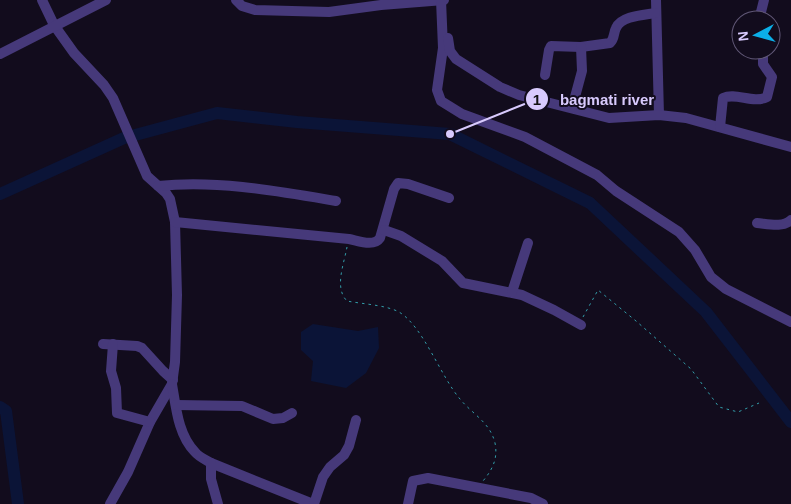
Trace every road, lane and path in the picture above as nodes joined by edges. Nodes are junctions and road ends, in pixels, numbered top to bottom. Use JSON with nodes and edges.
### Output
{"nodes":[{"id":1,"x":42,"y":0,"type":"edge"},
{"id":2,"x":106,"y":0,"type":"edge"},
{"id":3,"x":236,"y":0,"type":"edge"},
{"id":4,"x":444,"y":0,"type":"edge"},
{"id":5,"x":656,"y":0,"type":"edge"},
{"id":6,"x":656,"y":13,"type":"junction"},
{"id":7,"x":54,"y":25,"type":"junction"},
{"id":8,"x":581,"y":47,"type":"junction"},
{"id":9,"x":0,"y":54,"type":"edge"},
{"id":10,"x":764,"y":60,"type":"edge"},
{"id":11,"x":545,"y":75,"type":"dead end"},
{"id":12,"x":572,"y":108,"type":"junction"},
{"id":13,"x":659,"y":115,"type":"junction"},
{"id":14,"x":720,"y":127,"type":"junction"},
{"id":15,"x":791,"y":147,"type":"edge"},
{"id":16,"x":158,"y":186,"type":"junction"},
{"id":17,"x":449,"y":198,"type":"dead end"},
{"id":18,"x":336,"y":201,"type":"dead end"},
{"id":19,"x":791,"y":220,"type":"edge"},
{"id":20,"x":175,"y":222,"type":"junction"},
{"id":21,"x":757,"y":223,"type":"dead end"},
{"id":22,"x":384,"y":230,"type":"junction"},
{"id":23,"x":349,"y":239,"type":"junction"},
{"id":24,"x":528,"y":243,"type":"dead end"},
{"id":25,"x":512,"y":292,"type":"junction"},
{"id":26,"x":791,"y":322,"type":"edge"},
{"id":27,"x":581,"y":325,"type":"joint"},
{"id":28,"x":173,"y":382,"type":"junction"},
{"id":29,"x":758,"y":403,"type":"dead end"},
{"id":30,"x":176,"y":405,"type":"junction"},
{"id":31,"x":292,"y":413,"type":"dead end"},
{"id":32,"x":356,"y":420,"type":"dead end"},
{"id":33,"x":150,"y":422,"type":"junction"},
{"id":34,"x":211,"y":463,"type":"junction"},
{"id":35,"x":478,"y":487,"type":"junction"},
{"id":36,"x":110,"y":504,"type":"edge"},
{"id":37,"x":218,"y":504,"type":"edge"},
{"id":38,"x":314,"y":504,"type":"edge"},
{"id":39,"x":408,"y":504,"type":"edge"},
{"id":40,"x":543,"y":504,"type":"edge"}],
"edges":[{"from":1,"to":7,"type":"street"},
{"from":2,"to":7,"type":"street"},
{"from":3,"to":4,"type":"street"},
{"from":4,"to":12,"type":"street"},
{"from":4,"to":26,"type":"street"},
{"from":5,"to":6,"type":"street"},
{"from":6,"to":8,"type":"street"},
{"from":6,"to":13,"type":"street"},
{"from":7,"to":9,"type":"street"},
{"from":7,"to":16,"type":"street"},
{"from":8,"to":11,"type":"street"},
{"from":8,"to":12,"type":"street"},
{"from":10,"to":14,"type":"street"},
{"from":12,"to":13,"type":"street"},
{"from":13,"to":14,"type":"street"},
{"from":14,"to":15,"type":"street"},
{"from":16,"to":18,"type":"street"},
{"from":16,"to":20,"type":"street"},
{"from":17,"to":22,"type":"street"},
{"from":19,"to":21,"type":"street"},
{"from":20,"to":23,"type":"street"},
{"from":20,"to":28,"type":"street"},
{"from":22,"to":23,"type":"street"},
{"from":22,"to":25,"type":"street"},
{"from":23,"to":35,"type":"path"},
{"from":24,"to":25,"type":"street"},
{"from":25,"to":27,"type":"street"},
{"from":27,"to":29,"type":"path"},
{"from":28,"to":30,"type":"street"},
{"from":28,"to":33,"type":"street"},
{"from":28,"to":33,"type":"street"},
{"from":30,"to":31,"type":"street"},
{"from":30,"to":34,"type":"street"},
{"from":32,"to":38,"type":"street"},
{"from":33,"to":36,"type":"street"},
{"from":34,"to":37,"type":"street"},
{"from":34,"to":38,"type":"street"},
{"from":35,"to":39,"type":"street"},
{"from":35,"to":40,"type":"street"}]}
